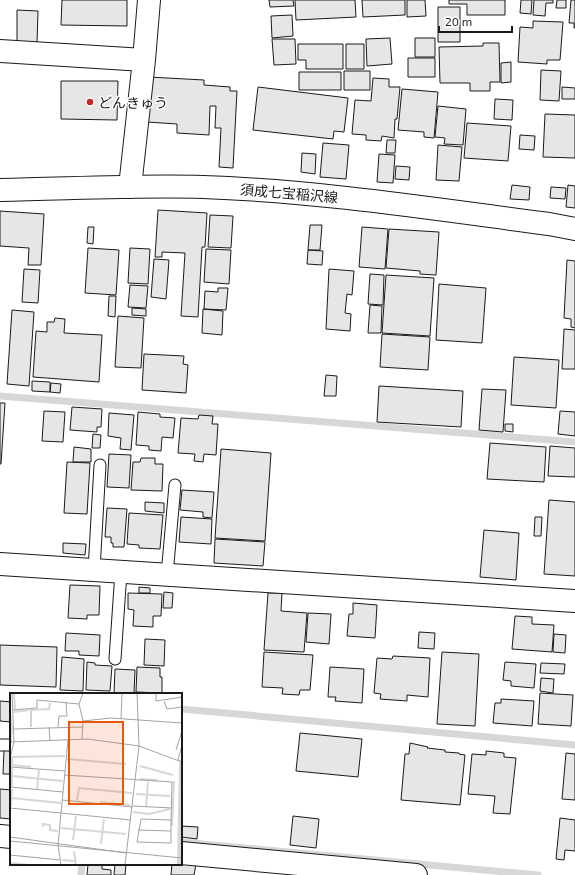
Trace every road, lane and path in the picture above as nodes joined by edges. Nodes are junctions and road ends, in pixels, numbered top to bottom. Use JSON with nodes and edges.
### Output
{"nodes":[{"id":1,"x":149,"y":0,"type":"edge"},
{"id":2,"x":0,"y":51,"type":"edge"},
{"id":3,"x":144,"y":60,"type":"junction"},
{"id":4,"x":130,"y":187,"type":"junction"},
{"id":5,"x":0,"y":190,"type":"edge"},
{"id":6,"x":575,"y":229,"type":"edge"},
{"id":7,"x":100,"y":465,"type":"dead end"},
{"id":8,"x":175,"y":485,"type":"dead end"},
{"id":9,"x":0,"y":564,"type":"edge"},
{"id":10,"x":94,"y":570,"type":"junction"},
{"id":11,"x":122,"y":572,"type":"junction"},
{"id":12,"x":167,"y":575,"type":"junction"},
{"id":13,"x":575,"y":601,"type":"edge"},
{"id":14,"x":115,"y":659,"type":"dead end"},
{"id":15,"x":0,"y":836,"type":"edge"},
{"id":16,"x":10,"y":837,"type":"edge"},
{"id":17,"x":182,"y":853,"type":"edge"},
{"id":18,"x":416,"y":875,"type":"edge"}],
"edges":[{"from":1,"to":3,"type":"street"},
{"from":2,"to":3,"type":"street"},
{"from":3,"to":4,"type":"street"},
{"from":4,"to":5,"type":"street","name":"須成七宝稲沢線"},
{"from":4,"to":6,"type":"street","name":"須成七宝稲沢線"},
{"from":7,"to":10,"type":"lane"},
{"from":8,"to":12,"type":"lane"},
{"from":9,"to":10,"type":"street"},
{"from":10,"to":11,"type":"street"},
{"from":11,"to":12,"type":"street"},
{"from":11,"to":14,"type":"lane"},
{"from":12,"to":13,"type":"street"},
{"from":15,"to":16,"type":"street"},
{"from":17,"to":18,"type":"street"}]}
